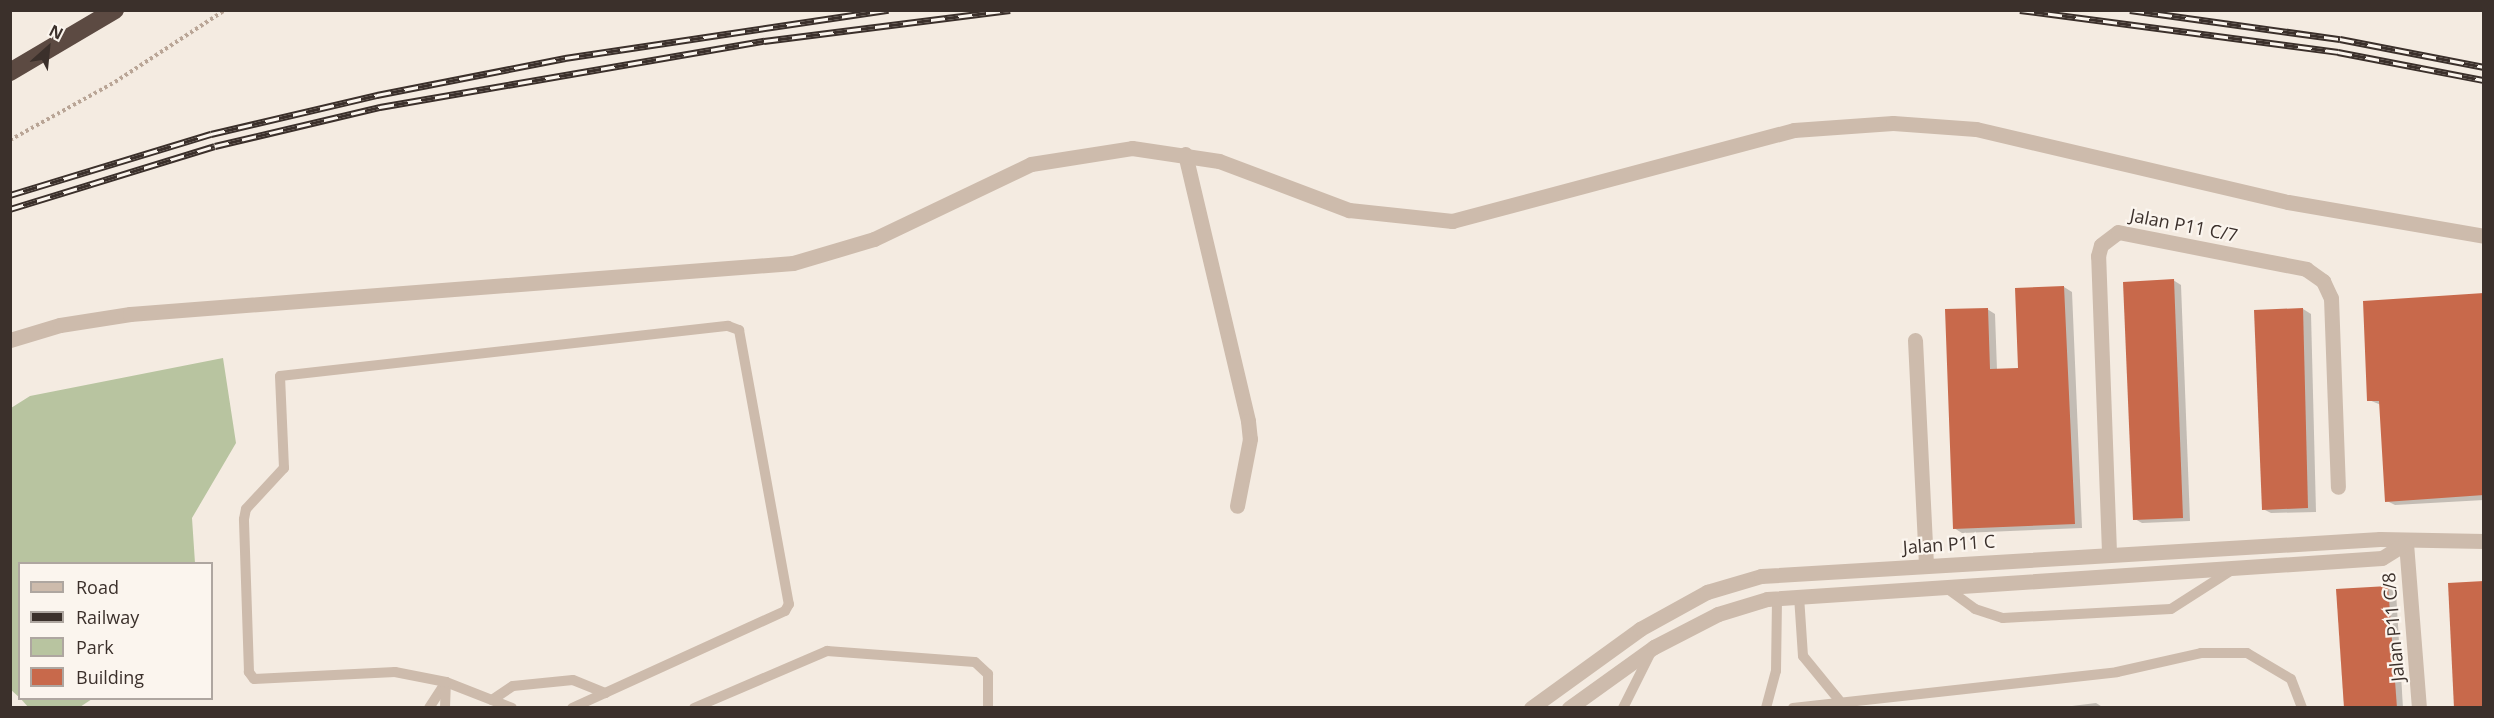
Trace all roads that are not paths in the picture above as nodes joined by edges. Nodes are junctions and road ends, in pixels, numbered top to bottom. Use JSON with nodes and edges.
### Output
{"nodes":[{"id":1,"x":115,"y":10,"type":"edge"},
{"id":2,"x":10,"y":72,"type":"edge"},
{"id":3,"x":1185,"y":154,"type":"junction"},
{"id":4,"x":2484,"y":236,"type":"edge"},
{"id":5,"x":10,"y":340,"type":"edge"},
{"id":6,"x":1915,"y":340,"type":"dead end"},
{"id":7,"x":2338,"y":487,"type":"dead end"},
{"id":8,"x":1238,"y":506,"type":"dead end"},
{"id":9,"x":2484,"y":541,"type":"edge"},
{"id":10,"x":2406,"y":543,"type":"junction"},
{"id":11,"x":2109,"y":552,"type":"junction"},
{"id":12,"x":1926,"y":566,"type":"junction"},
{"id":13,"x":2235,"y":568,"type":"junction"},
{"id":14,"x":1945,"y":587,"type":"junction"},
{"id":15,"x":1799,"y":596,"type":"junction"},
{"id":16,"x":1778,"y":597,"type":"junction"},
{"id":17,"x":1654,"y":647,"type":"junction"},
{"id":18,"x":446,"y":682,"type":"junction"},
{"id":19,"x":605,"y":693,"type":"junction"},
{"id":20,"x":492,"y":700,"type":"junction"},
{"id":21,"x":1839,"y":700,"type":"junction"},
{"id":22,"x":429,"y":708,"type":"edge"},
{"id":23,"x":445,"y":708,"type":"edge"},
{"id":24,"x":512,"y":708,"type":"edge"},
{"id":25,"x":572,"y":708,"type":"edge"},
{"id":26,"x":694,"y":708,"type":"edge"},
{"id":27,"x":988,"y":708,"type":"edge"},
{"id":28,"x":1531,"y":708,"type":"edge"},
{"id":29,"x":1569,"y":708,"type":"edge"},
{"id":30,"x":1623,"y":708,"type":"edge"},
{"id":31,"x":1766,"y":708,"type":"edge"},
{"id":32,"x":1793,"y":708,"type":"edge"},
{"id":33,"x":2302,"y":708,"type":"edge"},
{"id":34,"x":2419,"y":708,"type":"edge"}],
"edges":[{"from":1,"to":2,"type":"highway"},
{"from":3,"to":4,"type":"street"},
{"from":3,"to":5,"type":"street"},
{"from":3,"to":8,"type":"street"},
{"from":6,"to":12,"type":"street"},
{"from":7,"to":11,"type":"street","name":"Jalan P11 C/7"},
{"from":9,"to":10,"type":"street","name":"Jalan P11 C"},
{"from":10,"to":11,"type":"street","name":"Jalan P11 C"},
{"from":10,"to":13,"type":"street","name":"Jalan P11 C"},
{"from":10,"to":34,"type":"street","name":"Jalan P11 C/8"},
{"from":11,"to":12,"type":"street","name":"Jalan P11 C"},
{"from":12,"to":28,"type":"street","name":"Jalan P11 C"},
{"from":13,"to":14,"type":"street","name":"Jalan P11 C"},
{"from":13,"to":14,"type":"lane"},
{"from":14,"to":15,"type":"street","name":"Jalan P11 C"},
{"from":15,"to":16,"type":"street","name":"Jalan P11 C"},
{"from":15,"to":21,"type":"lane"},
{"from":16,"to":17,"type":"street","name":"Jalan P11 C"},
{"from":16,"to":31,"type":"lane"},
{"from":17,"to":29,"type":"street","name":"Jalan P11 C"},
{"from":17,"to":30,"type":"lane"},
{"from":18,"to":19,"type":"lane"},
{"from":18,"to":20,"type":"lane"},
{"from":18,"to":22,"type":"lane"},
{"from":18,"to":23,"type":"lane"},
{"from":19,"to":20,"type":"lane"},
{"from":19,"to":25,"type":"lane"},
{"from":20,"to":24,"type":"lane"},
{"from":21,"to":32,"type":"lane"},
{"from":21,"to":33,"type":"lane"},
{"from":26,"to":27,"type":"lane"}]}
